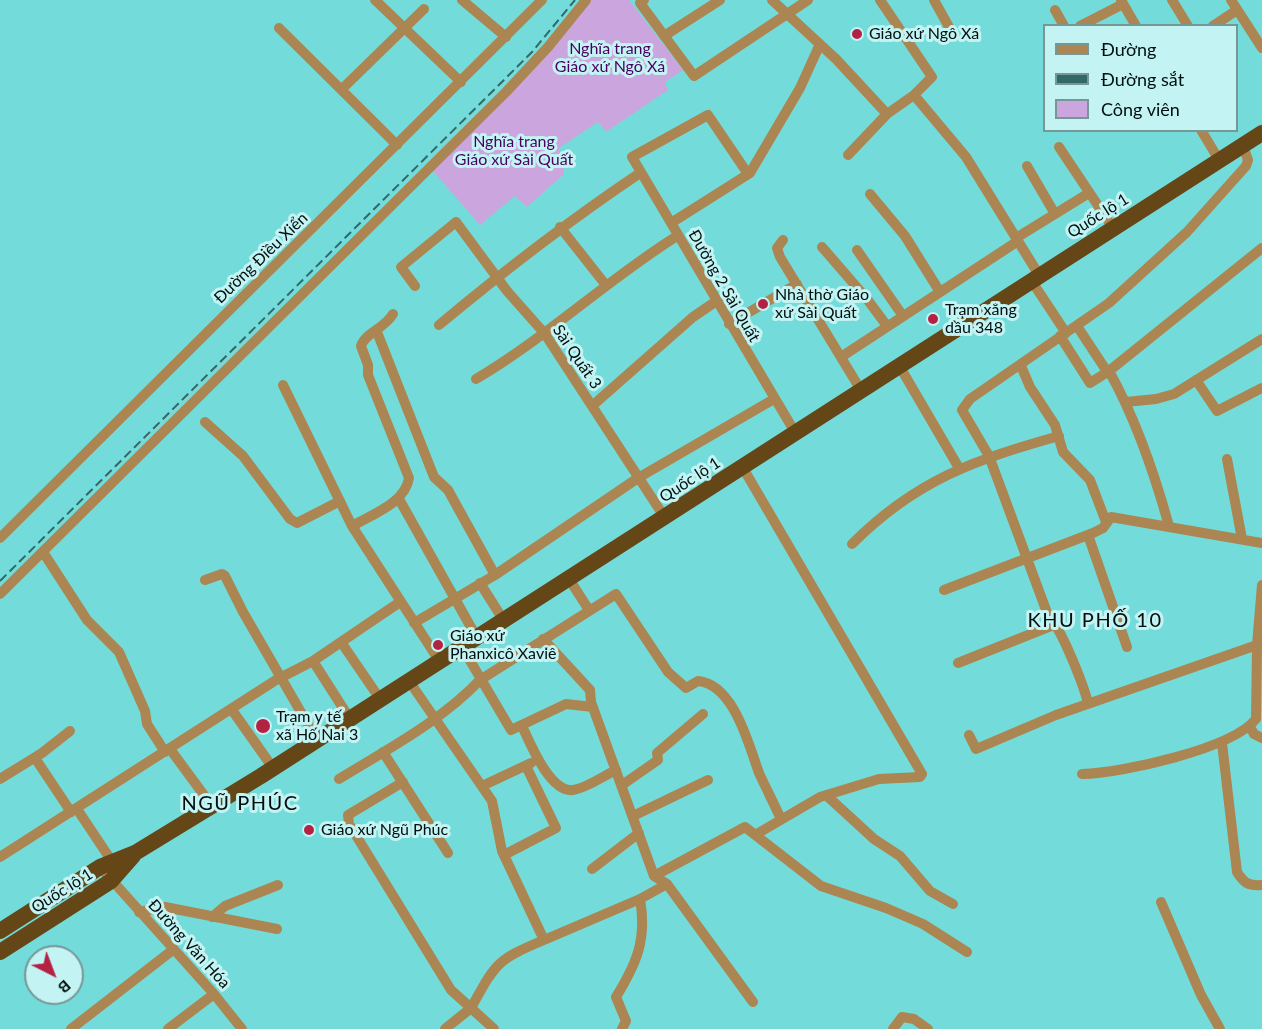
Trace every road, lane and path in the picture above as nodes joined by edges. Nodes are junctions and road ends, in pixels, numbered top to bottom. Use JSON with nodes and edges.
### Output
{"nodes":[{"id":1,"x":375,"y":0,"type":"edge"},
{"id":2,"x":462,"y":0,"type":"edge"},
{"id":3,"x":542,"y":0,"type":"edge"},
{"id":4,"x":586,"y":0,"type":"edge"},
{"id":5,"x":645,"y":0,"type":"edge"},
{"id":6,"x":720,"y":0,"type":"edge"},
{"id":7,"x":772,"y":0,"type":"edge"},
{"id":8,"x":808,"y":0,"type":"edge"},
{"id":9,"x":880,"y":0,"type":"edge"},
{"id":10,"x":934,"y":0,"type":"edge"},
{"id":11,"x":1172,"y":0,"type":"edge"},
{"id":12,"x":1231,"y":0,"type":"edge"},
{"id":13,"x":1122,"y":2,"type":"edge"},
{"id":14,"x":424,"y":9,"type":"dead end"},
{"id":15,"x":1055,"y":9,"type":"dead end"},
{"id":16,"x":1237,"y":10,"type":"junction"},
{"id":17,"x":786,"y":13,"type":"junction"},
{"id":18,"x":1063,"y":24,"type":"edge"},
{"id":19,"x":1084,"y":24,"type":"edge"},
{"id":20,"x":1135,"y":24,"type":"edge"},
{"id":21,"x":1187,"y":24,"type":"edge"},
{"id":22,"x":1216,"y":24,"type":"edge"},
{"id":23,"x":279,"y":28,"type":"dead end"},
{"id":24,"x":404,"y":28,"type":"junction"},
{"id":25,"x":664,"y":36,"type":"junction"},
{"id":26,"x":954,"y":36,"type":"dead end"},
{"id":27,"x":506,"y":37,"type":"junction"},
{"id":28,"x":820,"y":44,"type":"junction"},
{"id":29,"x":1262,"y":48,"type":"edge"},
{"id":30,"x":460,"y":82,"type":"junction"},
{"id":31,"x":342,"y":89,"type":"junction"},
{"id":32,"x":914,"y":95,"type":"junction"},
{"id":33,"x":887,"y":114,"type":"junction"},
{"id":34,"x":1202,"y":132,"type":"edge"},
{"id":35,"x":1262,"y":133,"type":"edge"},
{"id":36,"x":397,"y":145,"type":"junction"},
{"id":37,"x":1243,"y":146,"type":"junction"},
{"id":38,"x":1059,"y":147,"type":"dead end"},
{"id":39,"x":848,"y":155,"type":"dead end"},
{"id":40,"x":1220,"y":160,"type":"junction"},
{"id":41,"x":1026,"y":166,"type":"dead end"},
{"id":42,"x":640,"y":173,"type":"junction"},
{"id":43,"x":748,"y":174,"type":"junction"},
{"id":44,"x":1089,"y":193,"type":"junction"},
{"id":45,"x":870,"y":194,"type":"dead end"},
{"id":46,"x":1055,"y":214,"type":"junction"},
{"id":47,"x":671,"y":223,"type":"junction"},
{"id":48,"x":560,"y":227,"type":"junction"},
{"id":49,"x":1113,"y":228,"type":"junction"},
{"id":50,"x":677,"y":236,"type":"junction"},
{"id":51,"x":783,"y":240,"type":"dead end"},
{"id":52,"x":1017,"y":240,"type":"junction"},
{"id":53,"x":822,"y":248,"type":"dead end"},
{"id":54,"x":1262,"y":248,"type":"edge"},
{"id":55,"x":857,"y":250,"type":"dead end"},
{"id":56,"x":496,"y":275,"type":"junction"},
{"id":57,"x":1035,"y":278,"type":"junction"},
{"id":58,"x":606,"y":284,"type":"junction"},
{"id":59,"x":796,"y":284,"type":"junction"},
{"id":60,"x":415,"y":286,"type":"dead end"},
{"id":61,"x":940,"y":291,"type":"junction"},
{"id":62,"x":716,"y":302,"type":"junction"},
{"id":63,"x":393,"y":314,"type":"dead end"},
{"id":64,"x":903,"y":316,"type":"junction"},
{"id":65,"x":729,"y":324,"type":"junction"},
{"id":66,"x":439,"y":325,"type":"dead end"},
{"id":67,"x":887,"y":326,"type":"junction"},
{"id":68,"x":1077,"y":326,"type":"junction"},
{"id":69,"x":377,"y":332,"type":"junction"},
{"id":70,"x":545,"y":334,"type":"junction"},
{"id":71,"x":1063,"y":334,"type":"junction"},
{"id":72,"x":1262,"y":339,"type":"edge"},
{"id":73,"x":841,"y":357,"type":"junction"},
{"id":74,"x":1021,"y":366,"type":"junction"},
{"id":75,"x":900,"y":367,"type":"junction"},
{"id":76,"x":1106,"y":369,"type":"junction"},
{"id":77,"x":477,"y":379,"type":"dead end"},
{"id":78,"x":1196,"y":380,"type":"junction"},
{"id":79,"x":283,"y":385,"type":"dead end"},
{"id":80,"x":1262,"y":388,"type":"edge"},
{"id":81,"x":862,"y":392,"type":"junction"},
{"id":82,"x":774,"y":399,"type":"junction"},
{"id":83,"x":1126,"y":402,"type":"junction"},
{"id":84,"x":592,"y":406,"type":"junction"},
{"id":85,"x":205,"y":422,"type":"dead end"},
{"id":86,"x":796,"y":434,"type":"junction"},
{"id":87,"x":1059,"y":436,"type":"junction"},
{"id":88,"x":989,"y":456,"type":"junction"},
{"id":89,"x":1227,"y":459,"type":"dead end"},
{"id":90,"x":743,"y":468,"type":"junction"},
{"id":91,"x":959,"y":468,"type":"junction"},
{"id":92,"x":638,"y":478,"type":"junction"},
{"id":93,"x":399,"y":498,"type":"junction"},
{"id":94,"x":340,"y":501,"type":"junction"},
{"id":95,"x":664,"y":518,"type":"junction"},
{"id":96,"x":1106,"y":522,"type":"junction"},
{"id":97,"x":352,"y":526,"type":"junction"},
{"id":98,"x":1169,"y":526,"type":"junction"},
{"id":99,"x":1088,"y":535,"type":"junction"},
{"id":100,"x":0,"y":538,"type":"edge"},
{"id":101,"x":1242,"y":539,"type":"junction"},
{"id":102,"x":1262,"y":543,"type":"edge"},
{"id":103,"x":852,"y":544,"type":"dead end"},
{"id":104,"x":43,"y":552,"type":"junction"},
{"id":105,"x":1029,"y":557,"type":"junction"},
{"id":106,"x":495,"y":575,"type":"junction"},
{"id":107,"x":569,"y":579,"type":"junction"},
{"id":108,"x":205,"y":580,"type":"dead end"},
{"id":109,"x":480,"y":583,"type":"junction"},
{"id":110,"x":1262,"y":585,"type":"edge"},
{"id":111,"x":944,"y":590,"type":"dead end"},
{"id":112,"x":0,"y":594,"type":"edge"},
{"id":113,"x":454,"y":598,"type":"junction"},
{"id":114,"x":400,"y":602,"type":"junction"},
{"id":115,"x":589,"y":610,"type":"junction"},
{"id":116,"x":504,"y":621,"type":"junction"},
{"id":117,"x":414,"y":623,"type":"junction"},
{"id":118,"x":1056,"y":624,"type":"junction"},
{"id":119,"x":543,"y":639,"type":"junction"},
{"id":120,"x":341,"y":642,"type":"junction"},
{"id":121,"x":470,"y":643,"type":"junction"},
{"id":122,"x":1257,"y":645,"type":"junction"},
{"id":123,"x":1127,"y":647,"type":"dead end"},
{"id":124,"x":313,"y":661,"type":"junction"},
{"id":125,"x":440,"y":662,"type":"junction"},
{"id":126,"x":958,"y":663,"type":"dead end"},
{"id":127,"x":282,"y":677,"type":"junction"},
{"id":128,"x":480,"y":680,"type":"junction"},
{"id":129,"x":409,"y":681,"type":"junction"},
{"id":130,"x":380,"y":699,"type":"junction"},
{"id":131,"x":1088,"y":704,"type":"junction"},
{"id":132,"x":593,"y":707,"type":"junction"},
{"id":133,"x":232,"y":711,"type":"junction"},
{"id":134,"x":703,"y":714,"type":"dead end"},
{"id":135,"x":435,"y":717,"type":"junction"},
{"id":136,"x":350,"y":719,"type":"junction"},
{"id":137,"x":522,"y":726,"type":"junction"},
{"id":138,"x":1250,"y":727,"type":"junction"},
{"id":139,"x":70,"y":731,"type":"dead end"},
{"id":140,"x":969,"y":735,"type":"dead end"},
{"id":141,"x":1262,"y":738,"type":"edge"},
{"id":142,"x":317,"y":740,"type":"junction"},
{"id":143,"x":1222,"y":743,"type":"junction"},
{"id":144,"x":168,"y":751,"type":"junction"},
{"id":145,"x":383,"y":752,"type":"junction"},
{"id":146,"x":35,"y":758,"type":"junction"},
{"id":147,"x":539,"y":759,"type":"junction"},
{"id":148,"x":526,"y":765,"type":"junction"},
{"id":149,"x":273,"y":768,"type":"junction"},
{"id":150,"x":616,"y":771,"type":"junction"},
{"id":151,"x":1082,"y":774,"type":"dead end"},
{"id":152,"x":549,"y":776,"type":"junction"},
{"id":153,"x":339,"y":778,"type":"dead end"},
{"id":154,"x":0,"y":779,"type":"edge"},
{"id":155,"x":708,"y":780,"type":"dead end"},
{"id":156,"x":403,"y":782,"type":"junction"},
{"id":157,"x":534,"y":782,"type":"junction"},
{"id":158,"x":621,"y":785,"type":"junction"},
{"id":159,"x":482,"y":786,"type":"junction"},
{"id":160,"x":826,"y":795,"type":"junction"},
{"id":161,"x":212,"y":806,"type":"junction"},
{"id":162,"x":74,"y":811,"type":"junction"},
{"id":163,"x":633,"y":816,"type":"junction"},
{"id":164,"x":781,"y":819,"type":"junction"},
{"id":165,"x":639,"y":833,"type":"junction"},
{"id":166,"x":755,"y":835,"type":"junction"},
{"id":167,"x":448,"y":853,"type":"dead end"},
{"id":168,"x":504,"y":855,"type":"junction"},
{"id":169,"x":0,"y":857,"type":"edge"},
{"id":170,"x":592,"y":869,"type":"dead end"},
{"id":171,"x":110,"y":871,"type":"junction"},
{"id":172,"x":654,"y":876,"type":"junction"},
{"id":173,"x":667,"y":884,"type":"junction"},
{"id":174,"x":278,"y":885,"type":"dead end"},
{"id":175,"x":1261,"y":889,"type":"edge"},
{"id":176,"x":640,"y":899,"type":"junction"},
{"id":177,"x":1161,"y":902,"type":"dead end"},
{"id":178,"x":953,"y":904,"type":"dead end"},
{"id":179,"x":140,"y":912,"type":"junction"},
{"id":180,"x":212,"y":916,"type":"junction"},
{"id":181,"x":277,"y":929,"type":"dead end"},
{"id":182,"x":0,"y":930,"type":"edge"},
{"id":183,"x":544,"y":940,"type":"junction"},
{"id":184,"x":174,"y":949,"type":"junction"},
{"id":185,"x":0,"y":951,"type":"edge"},
{"id":186,"x":967,"y":952,"type":"dead end"},
{"id":187,"x":214,"y":994,"type":"junction"},
{"id":188,"x":753,"y":1002,"type":"dead end"},
{"id":189,"x":471,"y":1008,"type":"junction"},
{"id":190,"x":71,"y":1029,"type":"edge"},
{"id":191,"x":168,"y":1029,"type":"edge"},
{"id":192,"x":242,"y":1029,"type":"edge"},
{"id":193,"x":445,"y":1029,"type":"edge"},
{"id":194,"x":494,"y":1029,"type":"edge"},
{"id":195,"x":622,"y":1029,"type":"edge"},
{"id":196,"x":893,"y":1029,"type":"edge"},
{"id":197,"x":928,"y":1029,"type":"edge"},
{"id":198,"x":1220,"y":1029,"type":"edge"}],
"edges":[{"from":1,"to":24,"type":"street"},
{"from":2,"to":27,"type":"street"},
{"from":3,"to":27,"type":"street","name":"Đường Điều Xiển"},
{"from":4,"to":104,"type":"street"},
{"from":5,"to":25,"type":"street"},
{"from":6,"to":25,"type":"street"},
{"from":7,"to":17,"type":"street"},
{"from":8,"to":17,"type":"street"},
{"from":9,"to":32,"type":"street"},
{"from":10,"to":26,"type":"street"},
{"from":11,"to":21,"type":"street"},
{"from":12,"to":16,"type":"street"},
{"from":13,"to":19,"type":"street"},
{"from":13,"to":20,"type":"street"},
{"from":14,"to":24,"type":"street"},
{"from":15,"to":18,"type":"street"},
{"from":16,"to":22,"type":"street"},
{"from":16,"to":29,"type":"street"},
{"from":17,"to":25,"type":"street"},
{"from":17,"to":28,"type":"street"},
{"from":23,"to":31,"type":"street"},
{"from":24,"to":30,"type":"street"},
{"from":24,"to":31,"type":"street"},
{"from":27,"to":30,"type":"street","name":"Đường Điều Xiển"},
{"from":28,"to":33,"type":"street"},
{"from":28,"to":43,"type":"street"},
{"from":30,"to":36,"type":"street","name":"Đường Điều Xiển"},
{"from":31,"to":36,"type":"street"},
{"from":32,"to":33,"type":"street"},
{"from":32,"to":52,"type":"street"},
{"from":33,"to":39,"type":"street"},
{"from":34,"to":40,"type":"street"},
{"from":35,"to":37,"type":"highway","name":"Quốc lộ 1"},
{"from":36,"to":100,"type":"street","name":"Đường Điều Xiển"},
{"from":37,"to":40,"type":"highway","name":"Quốc lộ 1"},
{"from":37,"to":68,"type":"street"},
{"from":38,"to":44,"type":"street"},
{"from":40,"to":49,"type":"highway","name":"Quốc lộ 1"},
{"from":41,"to":46,"type":"street"},
{"from":42,"to":43,"type":"street","name":"Đường 2 Sài Quất"},
{"from":42,"to":47,"type":"street","name":"Đường 2 Sài Quất"},
{"from":42,"to":48,"type":"street"},
{"from":43,"to":47,"type":"street"},
{"from":44,"to":46,"type":"street"},
{"from":44,"to":49,"type":"street"},
{"from":45,"to":61,"type":"street"},
{"from":46,"to":52,"type":"street"},
{"from":47,"to":50,"type":"street","name":"Đường 2 Sài Quất"},
{"from":48,"to":56,"type":"street"},
{"from":48,"to":58,"type":"street"},
{"from":49,"to":57,"type":"highway","name":"Quốc lộ 1"},
{"from":50,"to":58,"type":"street"},
{"from":50,"to":62,"type":"street","name":"Đường 2 Sài Quất"},
{"from":51,"to":59,"type":"street"},
{"from":52,"to":57,"type":"street"},
{"from":52,"to":61,"type":"street"},
{"from":53,"to":67,"type":"street"},
{"from":54,"to":76,"type":"street"},
{"from":55,"to":64,"type":"street"},
{"from":56,"to":60,"type":"street","name":"Sài Quất 3"},
{"from":56,"to":66,"type":"street"},
{"from":56,"to":70,"type":"street","name":"Sài Quất 3"},
{"from":57,"to":71,"type":"street"},
{"from":57,"to":75,"type":"highway","name":"Quốc lộ 1"},
{"from":58,"to":70,"type":"street"},
{"from":59,"to":65,"type":"street"},
{"from":59,"to":73,"type":"street"},
{"from":61,"to":64,"type":"street"},
{"from":62,"to":65,"type":"street","name":"Đường 2 Sài Quất"},
{"from":62,"to":84,"type":"street"},
{"from":63,"to":69,"type":"street"},
{"from":64,"to":67,"type":"street"},
{"from":65,"to":82,"type":"street","name":"Đường 2 Sài Quất"},
{"from":67,"to":73,"type":"street"},
{"from":68,"to":71,"type":"street"},
{"from":68,"to":76,"type":"street"},
{"from":69,"to":93,"type":"street"},
{"from":69,"to":106,"type":"street"},
{"from":70,"to":77,"type":"street"},
{"from":70,"to":84,"type":"street","name":"Sài Quất 3"},
{"from":71,"to":74,"type":"street"},
{"from":71,"to":76,"type":"street"},
{"from":72,"to":78,"type":"street"},
{"from":73,"to":81,"type":"street"},
{"from":74,"to":87,"type":"street"},
{"from":74,"to":88,"type":"street"},
{"from":75,"to":81,"type":"highway","name":"Quốc lộ 1"},
{"from":75,"to":91,"type":"street"},
{"from":76,"to":83,"type":"street"},
{"from":78,"to":80,"type":"street"},
{"from":78,"to":83,"type":"street"},
{"from":79,"to":94,"type":"street"},
{"from":81,"to":86,"type":"highway","name":"Quốc lộ 1"},
{"from":82,"to":86,"type":"street","name":"Đường 2 Sài Quất"},
{"from":82,"to":92,"type":"street"},
{"from":83,"to":98,"type":"street"},
{"from":84,"to":92,"type":"street","name":"Sài Quất 3"},
{"from":85,"to":94,"type":"street"},
{"from":86,"to":90,"type":"highway","name":"Quốc lộ 1"},
{"from":87,"to":88,"type":"street"},
{"from":87,"to":96,"type":"street"},
{"from":88,"to":91,"type":"street"},
{"from":88,"to":105,"type":"street"},
{"from":89,"to":101,"type":"street"},
{"from":90,"to":95,"type":"highway","name":"Quốc lộ 1"},
{"from":90,"to":160,"type":"street"},
{"from":91,"to":103,"type":"street"},
{"from":92,"to":95,"type":"street","name":"Sài Quất 3"},
{"from":92,"to":106,"type":"street"},
{"from":93,"to":97,"type":"street"},
{"from":93,"to":113,"type":"street"},
{"from":94,"to":97,"type":"street"},
{"from":95,"to":107,"type":"highway","name":"Quốc lộ 1"},
{"from":96,"to":98,"type":"street"},
{"from":96,"to":99,"type":"street"},
{"from":97,"to":114,"type":"street"},
{"from":98,"to":101,"type":"street"},
{"from":99,"to":105,"type":"street"},
{"from":99,"to":123,"type":"street"},
{"from":101,"to":102,"type":"street"},
{"from":104,"to":112,"type":"street"},
{"from":104,"to":144,"type":"street"},
{"from":105,"to":111,"type":"street"},
{"from":105,"to":118,"type":"street"},
{"from":106,"to":109,"type":"street"},
{"from":107,"to":115,"type":"street"},
{"from":107,"to":116,"type":"highway","name":"Quốc lộ 1"},
{"from":108,"to":127,"type":"street"},
{"from":109,"to":113,"type":"street"},
{"from":109,"to":116,"type":"street"},
{"from":110,"to":122,"type":"street"},
{"from":113,"to":117,"type":"street"},
{"from":113,"to":121,"type":"street"},
{"from":114,"to":117,"type":"street"},
{"from":114,"to":120,"type":"street"},
{"from":115,"to":119,"type":"street"},
{"from":115,"to":164,"type":"street"},
{"from":116,"to":121,"type":"highway","name":"Quốc lộ 1"},
{"from":117,"to":125,"type":"street"},
{"from":118,"to":126,"type":"street"},
{"from":118,"to":131,"type":"street"},
{"from":119,"to":128,"type":"street"},
{"from":119,"to":132,"type":"street"},
{"from":120,"to":124,"type":"street"},
{"from":120,"to":130,"type":"street"},
{"from":121,"to":125,"type":"highway","name":"Quốc lộ 1"},
{"from":121,"to":128,"type":"street"},
{"from":122,"to":131,"type":"street"},
{"from":122,"to":138,"type":"street"},
{"from":124,"to":127,"type":"street"},
{"from":124,"to":136,"type":"street"},
{"from":125,"to":129,"type":"highway","name":"Quốc lộ 1"},
{"from":127,"to":133,"type":"street"},
{"from":127,"to":142,"type":"street"},
{"from":128,"to":135,"type":"street"},
{"from":128,"to":137,"type":"street"},
{"from":129,"to":130,"type":"highway","name":"Quốc lộ 1"},
{"from":129,"to":135,"type":"street"},
{"from":130,"to":136,"type":"highway","name":"Quốc lộ 1"},
{"from":131,"to":140,"type":"street"},
{"from":132,"to":137,"type":"street"},
{"from":132,"to":150,"type":"street"},
{"from":133,"to":144,"type":"street"},
{"from":133,"to":149,"type":"street"},
{"from":134,"to":158,"type":"street"},
{"from":135,"to":145,"type":"street"},
{"from":135,"to":159,"type":"street"},
{"from":136,"to":142,"type":"highway","name":"Quốc lộ 1"},
{"from":137,"to":147,"type":"street"},
{"from":138,"to":141,"type":"street"},
{"from":138,"to":143,"type":"street"},
{"from":139,"to":146,"type":"street"},
{"from":142,"to":149,"type":"highway","name":"Quốc lộ 1"},
{"from":143,"to":151,"type":"street"},
{"from":143,"to":175,"type":"street"},
{"from":144,"to":161,"type":"street"},
{"from":144,"to":162,"type":"street"},
{"from":145,"to":153,"type":"street"},
{"from":145,"to":156,"type":"street"},
{"from":146,"to":154,"type":"street"},
{"from":146,"to":162,"type":"street","name":"Đường Văn Hóa"},
{"from":147,"to":148,"type":"street"},
{"from":147,"to":152,"type":"street"},
{"from":148,"to":157,"type":"street"},
{"from":148,"to":159,"type":"street"},
{"from":149,"to":161,"type":"highway","name":"Quốc lộ 1"},
{"from":150,"to":152,"type":"street"},
{"from":150,"to":158,"type":"street"},
{"from":152,"to":157,"type":"street"},
{"from":155,"to":163,"type":"street"},
{"from":156,"to":167,"type":"street"},
{"from":156,"to":189,"type":"street"},
{"from":157,"to":168,"type":"street"},
{"from":158,"to":163,"type":"street"},
{"from":159,"to":168,"type":"street"},
{"from":160,"to":164,"type":"street"},
{"from":160,"to":178,"type":"street"},
{"from":161,"to":171,"type":"highway","name":"Quốc lộ 1"},
{"from":162,"to":169,"type":"street"},
{"from":162,"to":171,"type":"street","name":"Đường Văn Hóa"},
{"from":163,"to":165,"type":"street"},
{"from":164,"to":166,"type":"street"},
{"from":165,"to":170,"type":"street"},
{"from":165,"to":172,"type":"street"},
{"from":166,"to":172,"type":"street"},
{"from":166,"to":186,"type":"street"},
{"from":168,"to":183,"type":"street"},
{"from":171,"to":179,"type":"street","name":"Đường Văn Hóa"},
{"from":171,"to":182,"type":"highway","name":"Quốc lộ 1"},
{"from":171,"to":185,"type":"highway","name":"Quốc lộ 1"},
{"from":172,"to":173,"type":"street"},
{"from":173,"to":176,"type":"street"},
{"from":173,"to":188,"type":"street"},
{"from":174,"to":180,"type":"street"},
{"from":176,"to":183,"type":"street"},
{"from":176,"to":195,"type":"street"},
{"from":177,"to":198,"type":"street"},
{"from":179,"to":180,"type":"street"},
{"from":179,"to":184,"type":"street","name":"Đường Văn Hóa"},
{"from":180,"to":181,"type":"street"},
{"from":183,"to":189,"type":"street"},
{"from":184,"to":187,"type":"street","name":"Đường Văn Hóa"},
{"from":184,"to":190,"type":"street"},
{"from":187,"to":191,"type":"street"},
{"from":187,"to":192,"type":"street","name":"Đường Văn Hóa"},
{"from":189,"to":193,"type":"street"},
{"from":189,"to":194,"type":"street"},
{"from":196,"to":197,"type":"street"}]}
